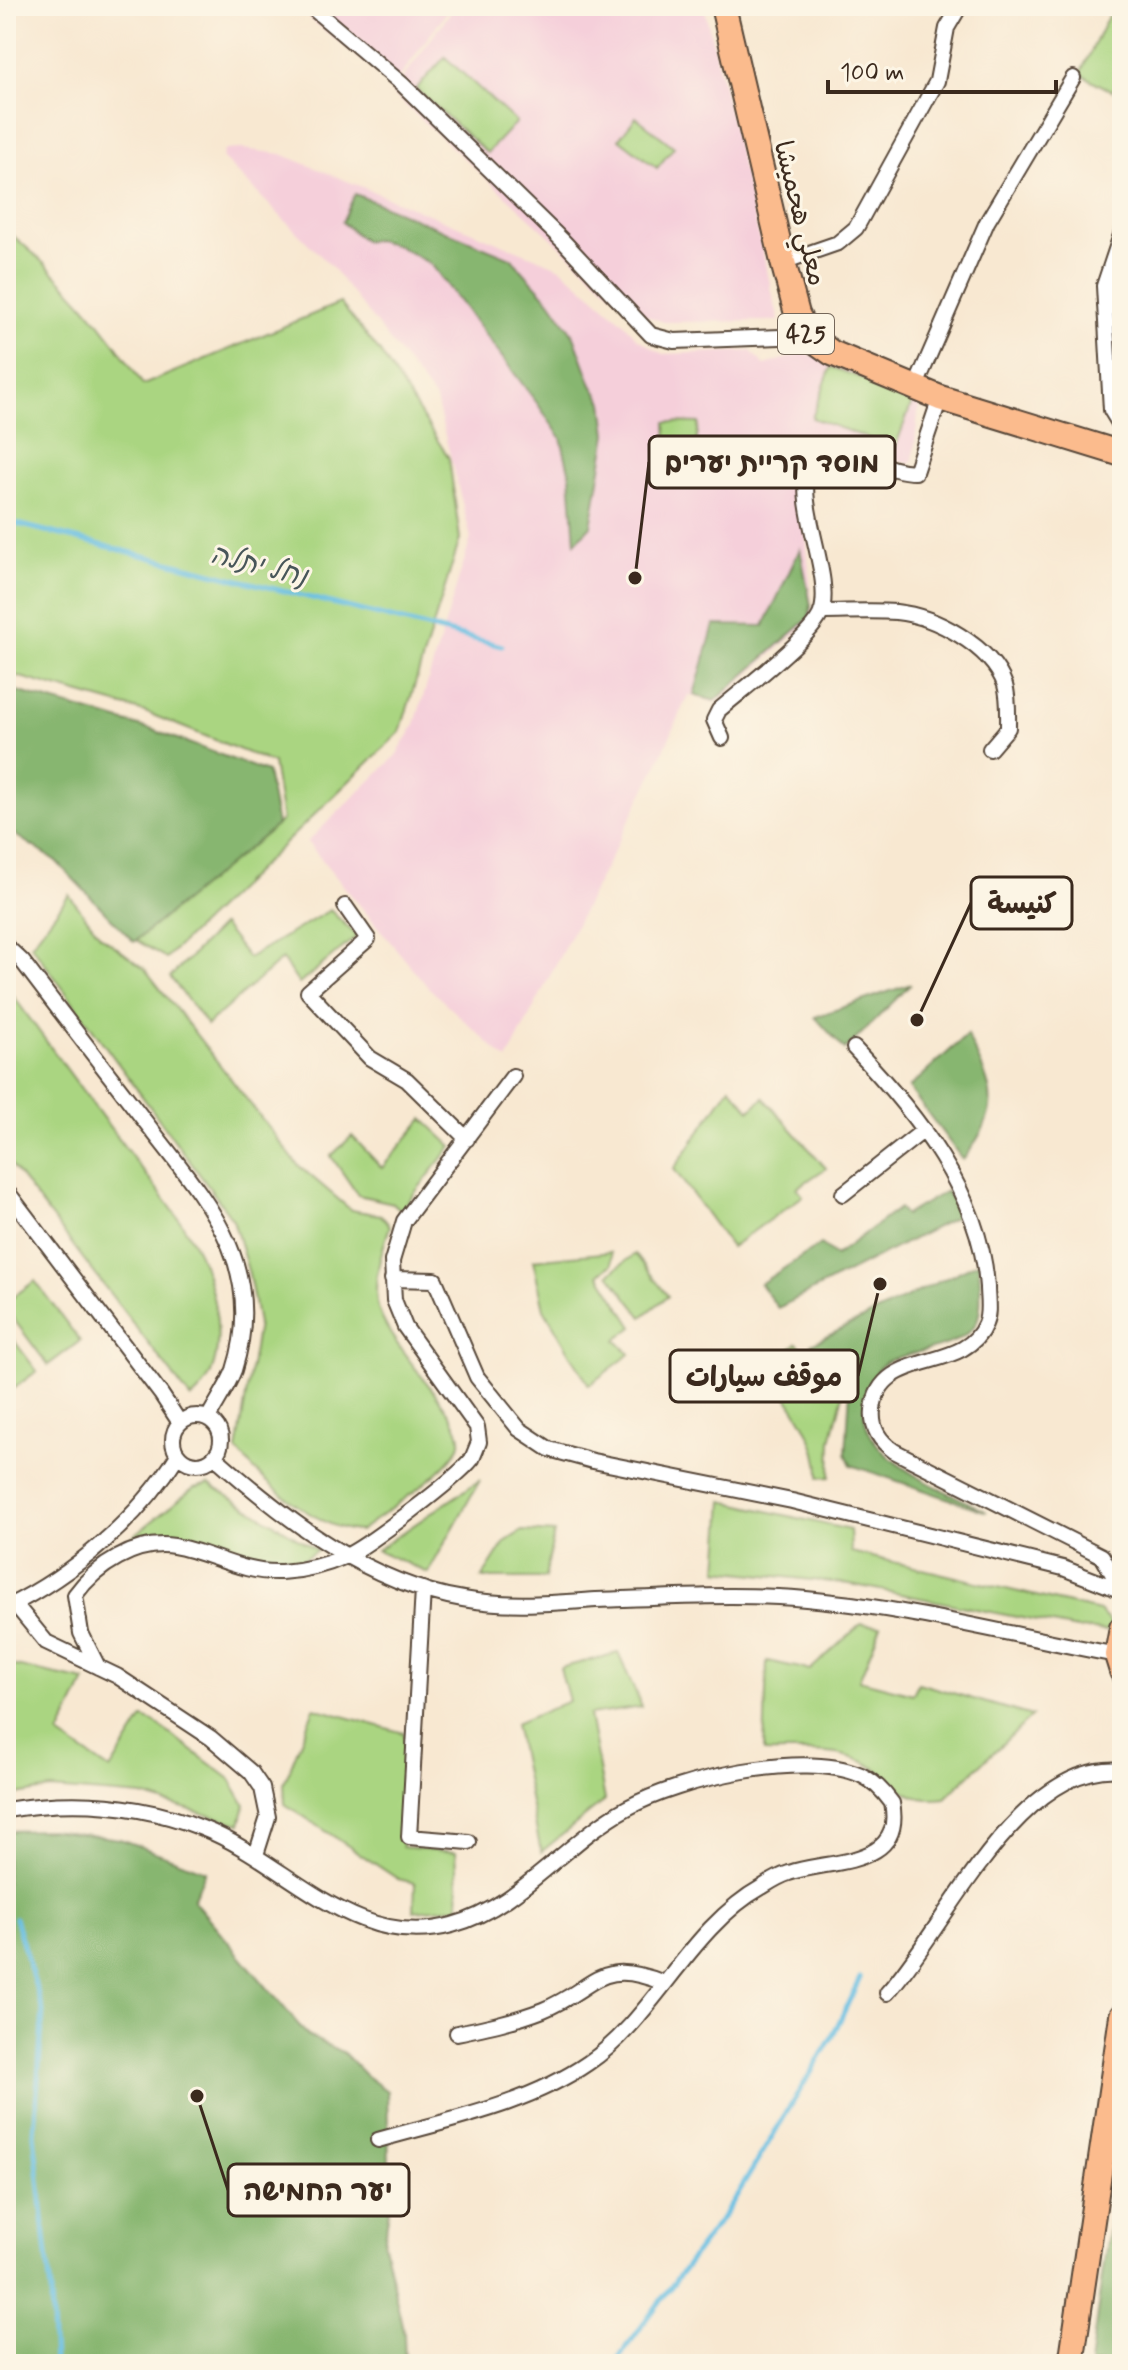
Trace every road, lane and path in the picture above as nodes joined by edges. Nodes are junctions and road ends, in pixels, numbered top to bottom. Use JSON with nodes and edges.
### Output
{"nodes":[{"id":1,"x":310,"y":6,"type":"edge"},
{"id":2,"x":723,"y":6,"type":"edge"},
{"id":3,"x":960,"y":6,"type":"edge"},
{"id":4,"x":1073,"y":78,"type":"dead end"},
{"id":5,"x":1122,"y":232,"type":"edge"},
{"id":6,"x":783,"y":262,"type":"junction"},
{"id":7,"x":808,"y":336,"type":"junction"},
{"id":8,"x":915,"y":388,"type":"junction"},
{"id":9,"x":940,"y":398,"type":"junction"},
{"id":10,"x":1122,"y":428,"type":"edge"},
{"id":11,"x":1122,"y":454,"type":"edge"},
{"id":12,"x":821,"y":612,"type":"junction"},
{"id":13,"x":722,"y":738,"type":"dead end"},
{"id":14,"x":990,"y":749,"type":"dead end"},
{"id":15,"x":345,"y":906,"type":"dead end"},
{"id":16,"x":6,"y":946,"type":"edge"},
{"id":17,"x":854,"y":1048,"type":"dead end"},
{"id":18,"x":513,"y":1076,"type":"dead end"},
{"id":19,"x":924,"y":1130,"type":"junction"},
{"id":20,"x":467,"y":1139,"type":"junction"},
{"id":21,"x":6,"y":1190,"type":"edge"},
{"id":22,"x":843,"y":1194,"type":"dead end"},
{"id":23,"x":392,"y":1279,"type":"junction"},
{"id":24,"x":208,"y":1418,"type":"junction"},
{"id":25,"x":180,"y":1423,"type":"junction"},
{"id":26,"x":178,"y":1455,"type":"junction"},
{"id":27,"x":215,"y":1457,"type":"junction"},
{"id":28,"x":347,"y":1555,"type":"junction"},
{"id":29,"x":1116,"y":1588,"type":"edge"},
{"id":30,"x":423,"y":1589,"type":"junction"},
{"id":31,"x":10,"y":1605,"type":"edge"},
{"id":32,"x":1122,"y":1628,"type":"edge"},
{"id":33,"x":1120,"y":1663,"type":"edge"},
{"id":34,"x":98,"y":1667,"type":"junction"},
{"id":35,"x":1122,"y":1770,"type":"edge"},
{"id":36,"x":6,"y":1810,"type":"edge"},
{"id":37,"x":469,"y":1842,"type":"dead end"},
{"id":38,"x":256,"y":1855,"type":"junction"},
{"id":39,"x":664,"y":1983,"type":"junction"},
{"id":40,"x":887,"y":1993,"type":"dead end"},
{"id":41,"x":1122,"y":2016,"type":"edge"},
{"id":42,"x":457,"y":2033,"type":"dead end"},
{"id":43,"x":378,"y":2140,"type":"dead end"},
{"id":44,"x":1071,"y":2364,"type":"edge"}],
"edges":[{"from":1,"to":7,"type":"street"},
{"from":2,"to":6,"type":"main road","name":"معلي هحميشا","number":"425"},
{"from":3,"to":6,"type":"street"},
{"from":4,"to":8,"type":"street"},
{"from":5,"to":10,"type":"street"},
{"from":6,"to":7,"type":"main road","name":"معلي هحميشا","number":"425"},
{"from":7,"to":8,"type":"main road","number":"425"},
{"from":8,"to":9,"type":"main road","number":"425"},
{"from":9,"to":11,"type":"main road","number":"425"},
{"from":9,"to":12,"type":"street"},
{"from":12,"to":13,"type":"street"},
{"from":12,"to":14,"type":"street"},
{"from":15,"to":20,"type":"street"},
{"from":16,"to":24,"type":"street"},
{"from":17,"to":19,"type":"street"},
{"from":18,"to":20,"type":"street"},
{"from":19,"to":22,"type":"street"},
{"from":19,"to":29,"type":"street"},
{"from":20,"to":23,"type":"street"},
{"from":21,"to":25,"type":"street"},
{"from":23,"to":28,"type":"street"},
{"from":23,"to":29,"type":"street"},
{"from":24,"to":25,"type":"street"},
{"from":24,"to":27,"type":"street"},
{"from":25,"to":26,"type":"street"},
{"from":26,"to":27,"type":"street"},
{"from":26,"to":31,"type":"street"},
{"from":27,"to":28,"type":"street"},
{"from":28,"to":30,"type":"street"},
{"from":28,"to":34,"type":"street"},
{"from":30,"to":33,"type":"street"},
{"from":30,"to":37,"type":"street"},
{"from":31,"to":34,"type":"street"},
{"from":32,"to":33,"type":"main road"},
{"from":34,"to":38,"type":"street"},
{"from":35,"to":40,"type":"street"},
{"from":36,"to":38,"type":"street"},
{"from":38,"to":39,"type":"street"},
{"from":39,"to":42,"type":"street"},
{"from":39,"to":43,"type":"street"},
{"from":41,"to":44,"type":"main road"}]}
